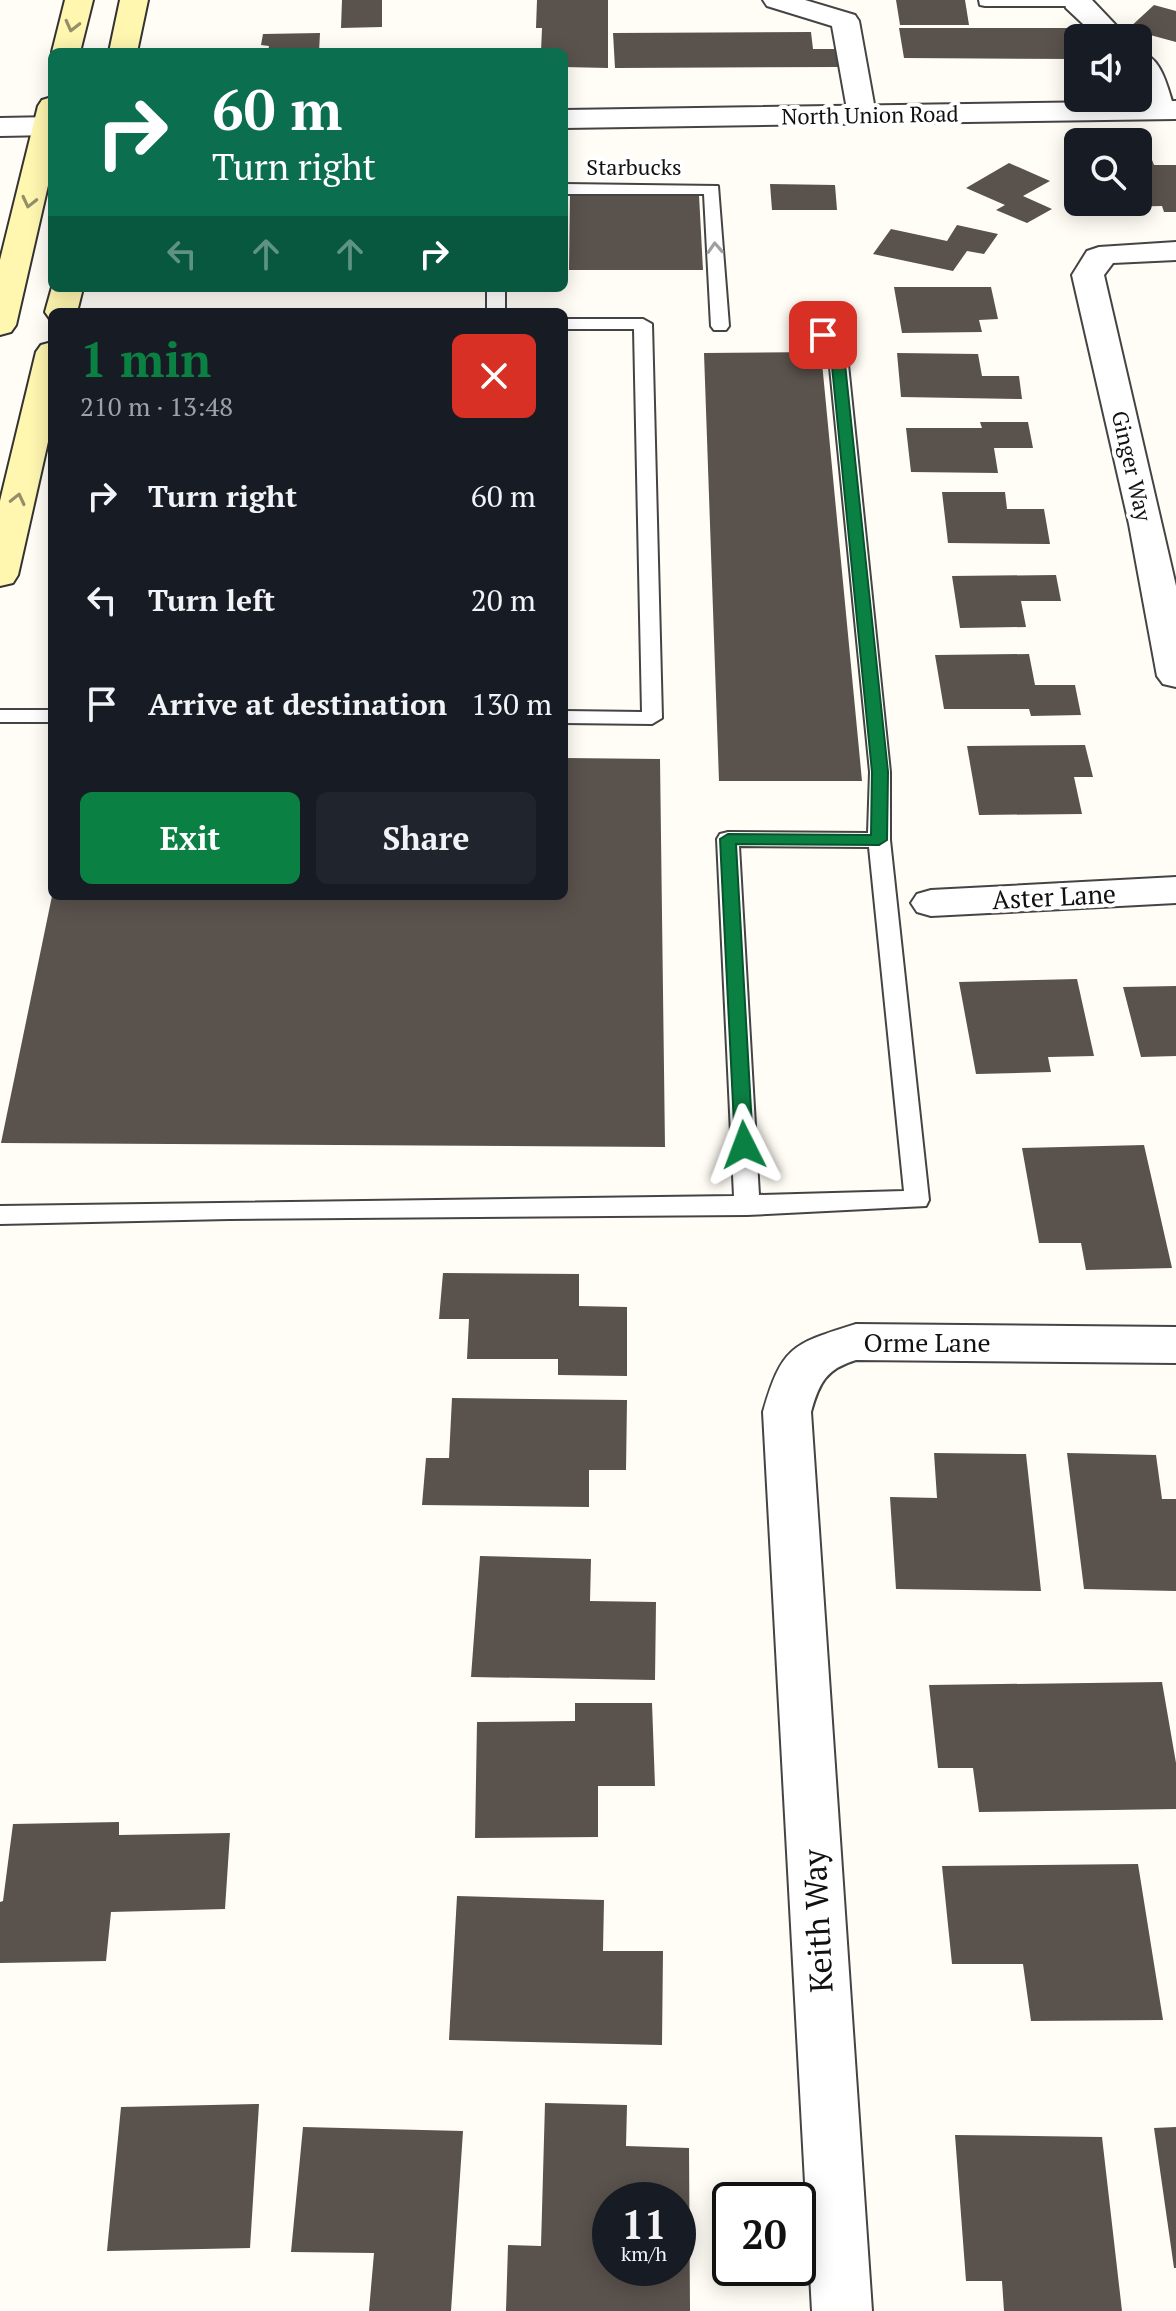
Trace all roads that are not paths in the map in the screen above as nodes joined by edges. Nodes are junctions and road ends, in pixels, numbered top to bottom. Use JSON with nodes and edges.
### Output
{"nodes":[{"id":1,"x":79,"y":0,"type":"edge"},
{"id":2,"x":134,"y":0,"type":"edge"},
{"id":3,"x":777,"y":0,"type":"edge"},
{"id":4,"x":1077,"y":1,"type":"edge"},
{"id":5,"x":985,"y":2,"type":"dead end"},
{"id":6,"x":1100,"y":24,"type":"edge"},
{"id":7,"x":67,"y":48,"type":"edge"},
{"id":8,"x":124,"y":48,"type":"edge"},
{"id":9,"x":1152,"y":79,"type":"edge"},
{"id":10,"x":1168,"y":110,"type":"edge"},
{"id":11,"x":862,"y":115,"type":"junction"},
{"id":12,"x":568,"y":119,"type":"edge"},
{"id":13,"x":48,"y":120,"type":"edge"},
{"id":14,"x":0,"y":127,"type":"edge"},
{"id":15,"x":48,"y":128,"type":"edge"},
{"id":16,"x":568,"y":189,"type":"edge"},
{"id":17,"x":1176,"y":251,"type":"edge"},
{"id":18,"x":568,"y":324,"type":"edge"},
{"id":19,"x":0,"y":325,"type":"edge"},
{"id":20,"x":810,"y":325,"type":"dead end"},
{"id":21,"x":720,"y":326,"type":"dead end"},
{"id":22,"x":48,"y":369,"type":"edge"},
{"id":23,"x":1161,"y":523,"type":"edge"},
{"id":24,"x":0,"y":575,"type":"edge"},
{"id":25,"x":1176,"y":676,"type":"edge"},
{"id":26,"x":0,"y":716,"type":"edge"},
{"id":27,"x":48,"y":716,"type":"edge"},
{"id":28,"x":568,"y":717,"type":"edge"},
{"id":29,"x":879,"y":840,"type":"junction"},
{"id":30,"x":1176,"y":890,"type":"edge"},
{"id":31,"x":931,"y":903,"type":"dead end"},
{"id":32,"x":747,"y":1206,"type":"junction"},
{"id":33,"x":0,"y":1215,"type":"edge"},
{"id":34,"x":1176,"y":1345,"type":"edge"},
{"id":35,"x":794,"y":1530,"type":"joint"},
{"id":36,"x":842,"y":2311,"type":"edge"}],
"edges":[{"from":1,"to":7,"type":"main road","one_way":true},
{"from":2,"to":8,"type":"main road"},
{"from":3,"to":11,"type":"street"},
{"from":4,"to":5,"type":"lane"},
{"from":4,"to":6,"type":"street"},
{"from":9,"to":10,"type":"street"},
{"from":10,"to":11,"type":"street","name":"North Union Road"},
{"from":11,"to":12,"type":"street","name":"North Union Road"},
{"from":13,"to":14,"type":"street"},
{"from":15,"to":19,"type":"main road","one_way":true},
{"from":21,"to":16,"type":"lane","name":"Starbucks","one_way":true},
{"from":17,"to":23,"type":"street","name":"Ginger Way"},
{"from":18,"to":28,"type":"lane"},
{"from":20,"to":29,"type":"lane"},
{"from":24,"to":22,"type":"main road","one_way":true},
{"from":23,"to":25,"type":"street","name":"Ginger Way"},
{"from":26,"to":27,"type":"lane"},
{"from":29,"to":32,"type":"lane"},
{"from":29,"to":32,"type":"lane"},
{"from":30,"to":31,"type":"street","name":"Aster Lane"},
{"from":32,"to":33,"type":"lane"},
{"from":34,"to":35,"type":"street","name":"Orme Lane"},
{"from":35,"to":36,"type":"street","name":"Keith Way"}]}
